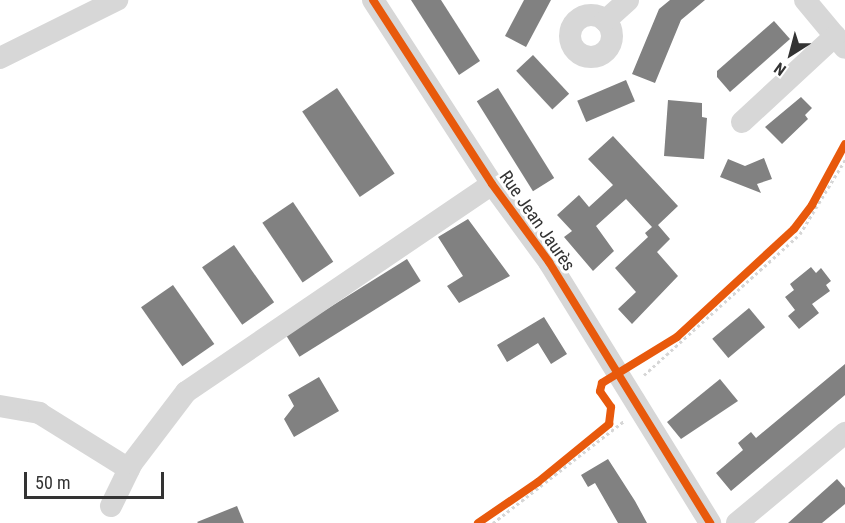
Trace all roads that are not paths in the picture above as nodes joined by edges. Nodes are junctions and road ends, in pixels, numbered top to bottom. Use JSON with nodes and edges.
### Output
{"nodes":[{"id":1,"x":117,"y":0,"type":"edge"},
{"id":2,"x":373,"y":0,"type":"edge"},
{"id":3,"x":628,"y":0,"type":"edge"},
{"id":4,"x":805,"y":0,"type":"edge"},
{"id":5,"x":605,"y":21,"type":"dead end"},
{"id":6,"x":840,"y":42,"type":"edge"},
{"id":7,"x":0,"y":57,"type":"edge"},
{"id":8,"x":742,"y":122,"type":"dead end"},
{"id":9,"x":492,"y":183,"type":"junction"},
{"id":10,"x":0,"y":406,"type":"edge"},
{"id":11,"x":845,"y":433,"type":"edge"},
{"id":12,"x":129,"y":469,"type":"junction"},
{"id":13,"x":111,"y":506,"type":"dead end"},
{"id":14,"x":711,"y":523,"type":"edge"},
{"id":15,"x":737,"y":523,"type":"edge"}],
"edges":[{"from":1,"to":7,"type":"street"},
{"from":2,"to":9,"type":"street","name":"Rue Jean Jaurès"},
{"from":3,"to":5,"type":"street"},
{"from":4,"to":6,"type":"street"},
{"from":6,"to":8,"type":"street"},
{"from":9,"to":12,"type":"street"},
{"from":9,"to":14,"type":"street","name":"Rue Jean Jaurès"},
{"from":10,"to":12,"type":"street"},
{"from":11,"to":15,"type":"street"},
{"from":12,"to":13,"type":"street"}]}
